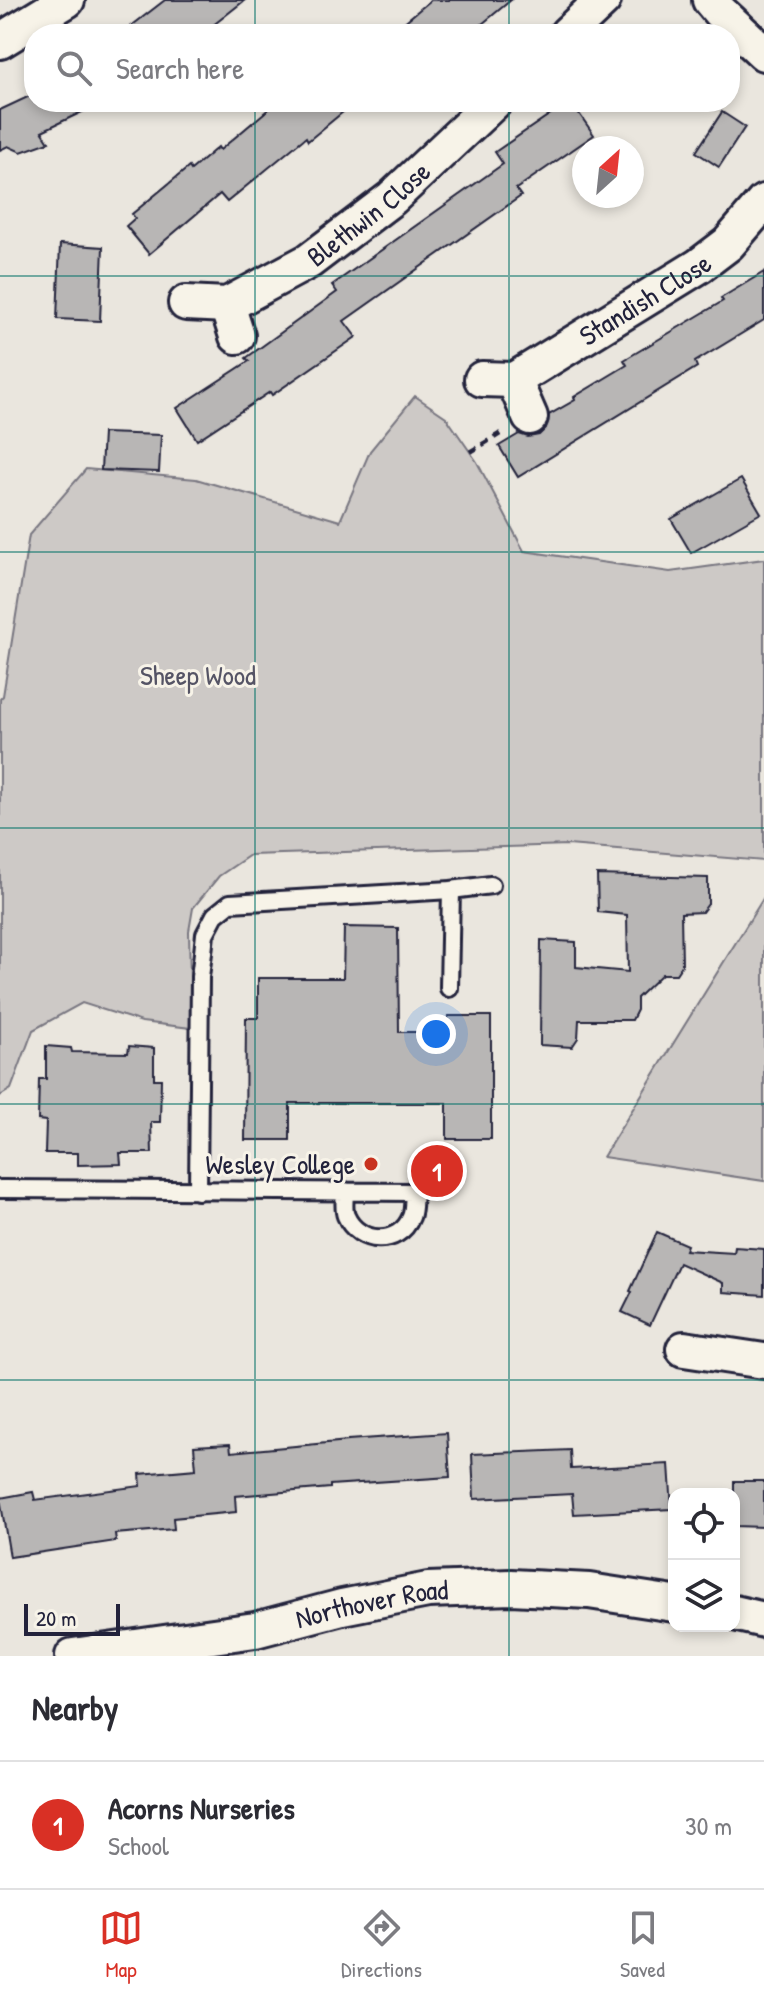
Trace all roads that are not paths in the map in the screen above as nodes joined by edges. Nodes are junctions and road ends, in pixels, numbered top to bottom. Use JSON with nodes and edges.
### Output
{"nodes":[{"id":1,"x":67,"y":0,"type":"edge"},
{"id":2,"x":603,"y":0,"type":"edge"},
{"id":3,"x":721,"y":4,"type":"edge"},
{"id":4,"x":28,"y":24,"type":"edge"},
{"id":5,"x":578,"y":24,"type":"edge"},
{"id":6,"x":739,"y":24,"type":"edge"},
{"id":7,"x":24,"y":26,"type":"edge"},
{"id":8,"x":740,"y":26,"type":"edge"},
{"id":9,"x":0,"y":41,"type":"edge"},
{"id":10,"x":764,"y":53,"type":"edge"},
{"id":11,"x":483,"y":112,"type":"edge"},
{"id":12,"x":764,"y":202,"type":"edge"},
{"id":13,"x":186,"y":303,"type":"dead end"},
{"id":14,"x":530,"y":417,"type":"dead end"},
{"id":15,"x":491,"y":885,"type":"dead end"},
{"id":16,"x":451,"y":890,"type":"junction"},
{"id":17,"x":449,"y":988,"type":"dead end"},
{"id":18,"x":0,"y":1189,"type":"edge"},
{"id":19,"x":198,"y":1191,"type":"junction"},
{"id":20,"x":345,"y":1191,"type":"junction"},
{"id":21,"x":684,"y":1349,"type":"dead end"},
{"id":22,"x":764,"y":1361,"type":"edge"},
{"id":23,"x":668,"y":1603,"type":"edge"},
{"id":24,"x":740,"y":1614,"type":"edge"},
{"id":25,"x":764,"y":1620,"type":"edge"},
{"id":26,"x":109,"y":1654,"type":"edge"},
{"id":27,"x":73,"y":1656,"type":"edge"}],
"edges":[{"from":1,"to":4,"type":"street"},
{"from":2,"to":5,"type":"street"},
{"from":3,"to":6,"type":"street"},
{"from":7,"to":9,"type":"street"},
{"from":8,"to":10,"type":"street"},
{"from":11,"to":13,"type":"street","name":"Blethwin Close"},
{"from":12,"to":14,"type":"street","name":"Standish Close"},
{"from":15,"to":16,"type":"lane"},
{"from":16,"to":17,"type":"lane"},
{"from":16,"to":19,"type":"lane"},
{"from":18,"to":19,"type":"lane"},
{"from":19,"to":20,"type":"lane"},
{"from":20,"to":20,"type":"lane"},
{"from":21,"to":22,"type":"street"},
{"from":23,"to":26,"type":"street","name":"Northover Road"},
{"from":24,"to":25,"type":"street"},
{"from":26,"to":27,"type":"street","name":"Northover Road"}]}
